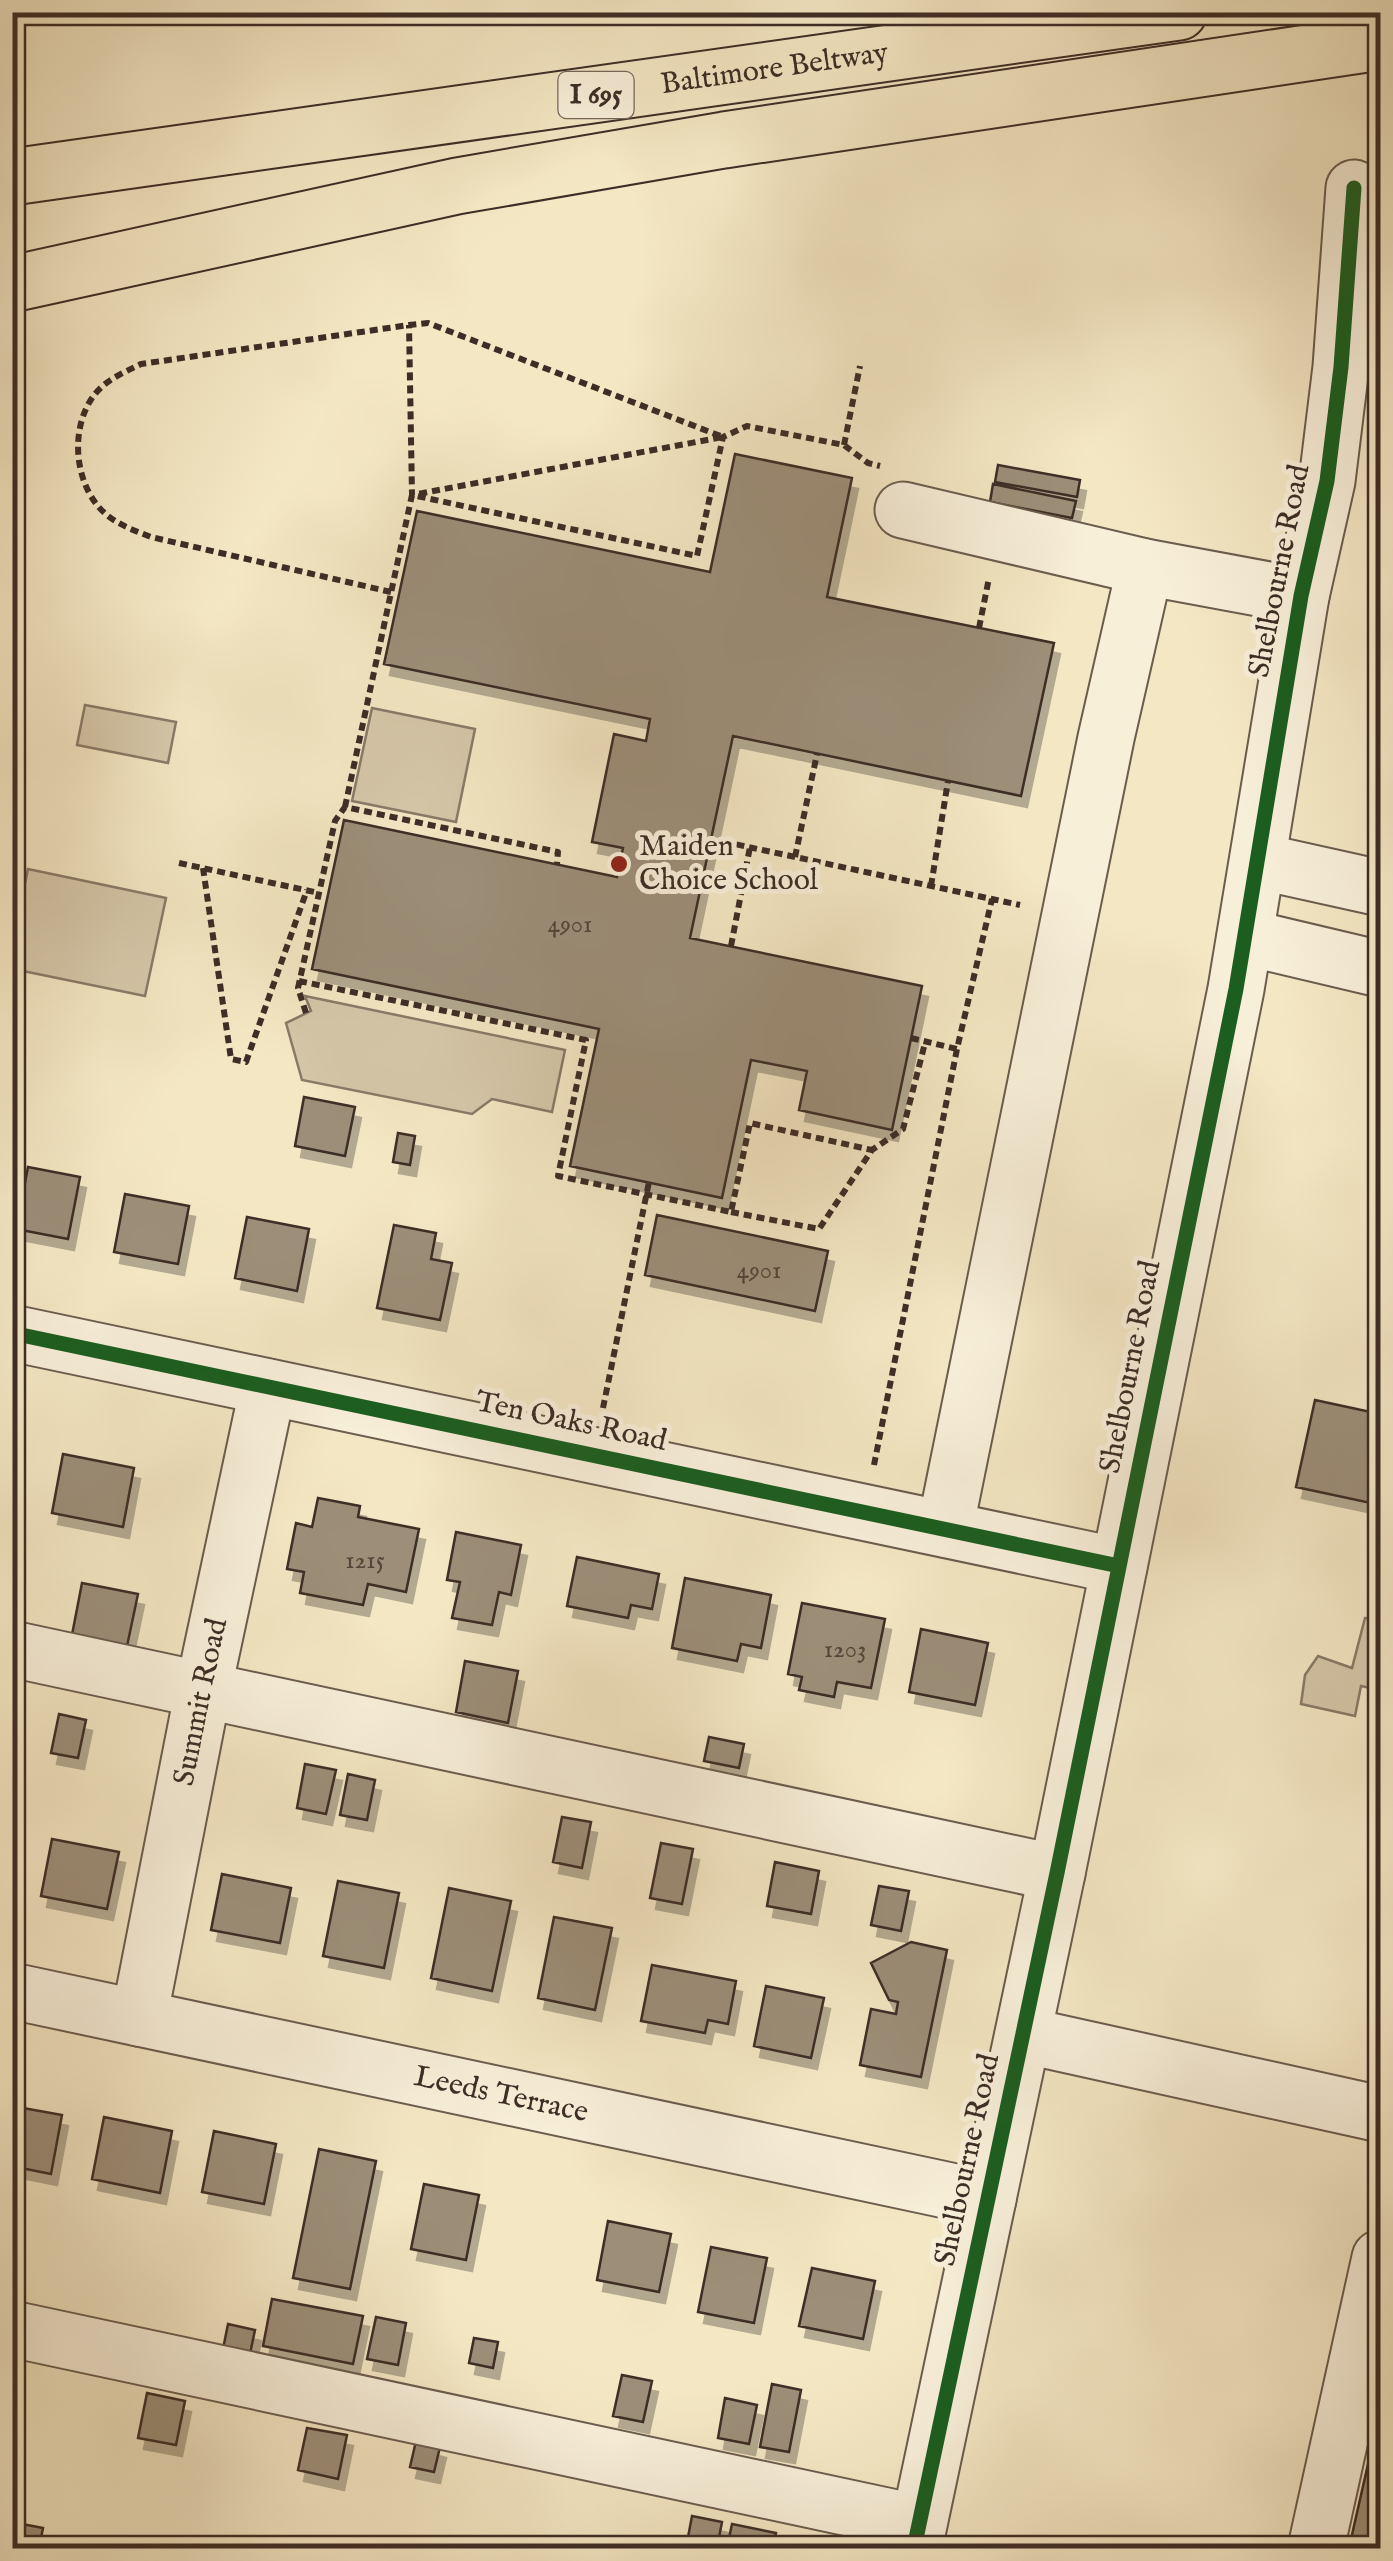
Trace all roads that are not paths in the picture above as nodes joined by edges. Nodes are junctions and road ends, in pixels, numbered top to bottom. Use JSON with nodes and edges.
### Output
{"nodes":[{"id":1,"x":1179,"y":12,"type":"edge"},
{"id":2,"x":1380,"y":42,"type":"edge"},
{"id":3,"x":12,"y":178,"type":"edge"},
{"id":4,"x":1354,"y":188,"type":"dead end"},
{"id":5,"x":12,"y":284,"type":"edge"},
{"id":6,"x":1361,"y":350,"type":"edge"},
{"id":7,"x":894,"y":489,"type":"road end"},
{"id":8,"x":1145,"y":568,"type":"junction"},
{"id":9,"x":1301,"y":596,"type":"junction"},
{"id":10,"x":1258,"y":862,"type":"junction"},
{"id":11,"x":1380,"y":888,"type":"edge"},
{"id":12,"x":1245,"y":937,"type":"junction"},
{"id":13,"x":1380,"y":970,"type":"edge"},
{"id":14,"x":12,"y":1333,"type":"edge"},
{"id":15,"x":268,"y":1386,"type":"junction"},
{"id":16,"x":945,"y":1529,"type":"junction"},
{"id":17,"x":1118,"y":1566,"type":"junction"},
{"id":18,"x":12,"y":1649,"type":"edge"},
{"id":19,"x":203,"y":1691,"type":"junction"},
{"id":20,"x":1057,"y":1873,"type":"junction"},
{"id":21,"x":12,"y":1991,"type":"edge"},
{"id":22,"x":138,"y":2018,"type":"junction"},
{"id":23,"x":1023,"y":2036,"type":"junction"},
{"id":24,"x":1380,"y":2114,"type":"edge"},
{"id":25,"x":988,"y":2199,"type":"junction"},
{"id":26,"x":1380,"y":2265,"type":"edge"},
{"id":27,"x":12,"y":2329,"type":"edge"},
{"id":28,"x":916,"y":2536,"type":"edge"},
{"id":29,"x":1316,"y":2548,"type":"edge"}],
"edges":[{"from":1,"to":3,"type":"highway","name":"Baltimore Beltway","number":"I 695"},
{"from":2,"to":5,"type":"highway"},
{"from":4,"to":6,"type":"street","name":"Shelbourne Road"},
{"from":6,"to":9,"type":"street","name":"Shelbourne Road"},
{"from":7,"to":8,"type":"street"},
{"from":8,"to":9,"type":"street"},
{"from":8,"to":16,"type":"street"},
{"from":9,"to":10,"type":"street","name":"Shelbourne Road"},
{"from":10,"to":11,"type":"street"},
{"from":10,"to":12,"type":"street","name":"Shelbourne Road"},
{"from":12,"to":13,"type":"street"},
{"from":12,"to":17,"type":"street","name":"Shelbourne Road"},
{"from":14,"to":15,"type":"street","name":"Ten Oaks Road"},
{"from":15,"to":16,"type":"street","name":"Ten Oaks Road"},
{"from":15,"to":19,"type":"street","name":"Summit Road"},
{"from":16,"to":17,"type":"street","name":"Ten Oaks Road"},
{"from":17,"to":20,"type":"street","name":"Shelbourne Road"},
{"from":18,"to":19,"type":"street"},
{"from":19,"to":20,"type":"street"},
{"from":19,"to":22,"type":"street","name":"Summit Road"},
{"from":20,"to":23,"type":"street","name":"Shelbourne Road"},
{"from":21,"to":22,"type":"street","name":"Leeds Terrace"},
{"from":22,"to":25,"type":"street","name":"Leeds Terrace"},
{"from":23,"to":24,"type":"street"},
{"from":23,"to":25,"type":"street","name":"Shelbourne Road"},
{"from":25,"to":28,"type":"street","name":"Shelbourne Road"},
{"from":26,"to":29,"type":"street"},
{"from":27,"to":28,"type":"street"}]}
